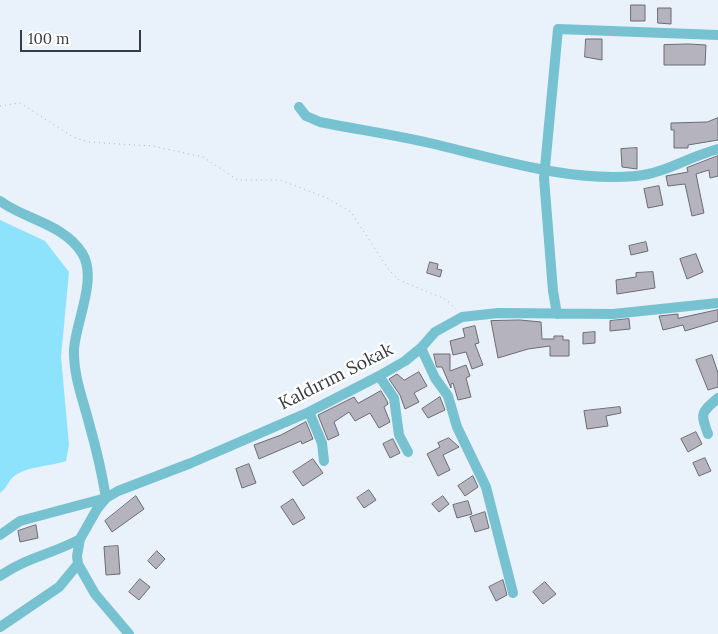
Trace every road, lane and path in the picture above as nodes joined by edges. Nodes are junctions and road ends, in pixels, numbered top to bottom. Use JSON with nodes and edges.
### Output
{"nodes":[{"id":1,"x":718,"y":35,"type":"edge"},
{"id":2,"x":0,"y":106,"type":"edge"},
{"id":3,"x":299,"y":107,"type":"dead end"},
{"id":4,"x":718,"y":150,"type":"edge"},
{"id":5,"x":544,"y":170,"type":"junction"},
{"id":6,"x":0,"y":201,"type":"edge"},
{"id":7,"x":718,"y":303,"type":"edge"},
{"id":8,"x":557,"y":314,"type":"junction"},
{"id":9,"x":462,"y":317,"type":"junction"},
{"id":10,"x":421,"y":348,"type":"junction"},
{"id":11,"x":379,"y":376,"type":"junction"},
{"id":12,"x":718,"y":398,"type":"edge"},
{"id":13,"x":309,"y":412,"type":"junction"},
{"id":14,"x":708,"y":434,"type":"dead end"},
{"id":15,"x":408,"y":452,"type":"dead end"},
{"id":16,"x":324,"y":461,"type":"dead end"},
{"id":17,"x":106,"y":498,"type":"junction"},
{"id":18,"x":0,"y":535,"type":"edge"},
{"id":19,"x":80,"y":539,"type":"junction"},
{"id":20,"x":78,"y":564,"type":"junction"},
{"id":21,"x":0,"y":576,"type":"edge"},
{"id":22,"x":513,"y":593,"type":"dead end"},
{"id":23,"x":0,"y":627,"type":"edge"},
{"id":24,"x":129,"y":634,"type":"edge"}],
"edges":[{"from":1,"to":5,"type":"street"},
{"from":2,"to":9,"type":"path"},
{"from":3,"to":5,"type":"street"},
{"from":4,"to":5,"type":"street"},
{"from":5,"to":8,"type":"street"},
{"from":6,"to":17,"type":"street"},
{"from":7,"to":8,"type":"street","name":"Kaldırım Sokak"},
{"from":8,"to":9,"type":"street","name":"Kaldırım Sokak"},
{"from":9,"to":10,"type":"street","name":"Kaldırım Sokak"},
{"from":10,"to":11,"type":"street","name":"Kaldırım Sokak"},
{"from":10,"to":22,"type":"street"},
{"from":11,"to":13,"type":"street","name":"Kaldırım Sokak"},
{"from":11,"to":15,"type":"street"},
{"from":12,"to":14,"type":"street"},
{"from":13,"to":16,"type":"street"},
{"from":13,"to":17,"type":"street","name":"Kaldırım Sokak"},
{"from":17,"to":18,"type":"street","name":"Kaldırım Sokak"},
{"from":17,"to":19,"type":"street"},
{"from":19,"to":20,"type":"street"},
{"from":19,"to":21,"type":"street"},
{"from":20,"to":23,"type":"street"},
{"from":20,"to":24,"type":"street"}]}
